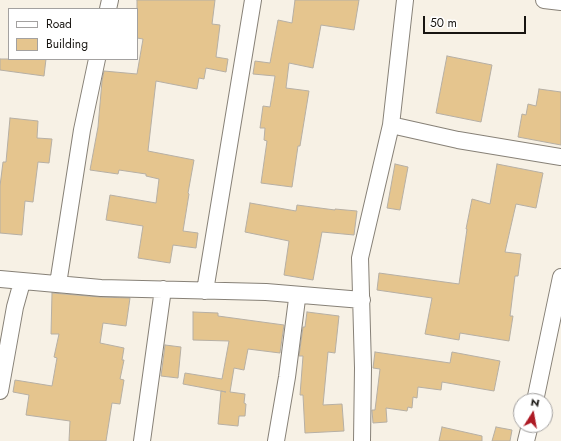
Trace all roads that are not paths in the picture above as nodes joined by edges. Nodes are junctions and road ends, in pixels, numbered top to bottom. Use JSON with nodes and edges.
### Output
{"nodes":[{"id":1,"x":253,"y":0,"type":"edge"},
{"id":2,"x":405,"y":0,"type":"edge"},
{"id":3,"x":544,"y":0,"type":"edge"},
{"id":4,"x":561,"y":2,"type":"edge"},
{"id":5,"x":97,"y":60,"type":"edge"},
{"id":6,"x":391,"y":125,"type":"junction"},
{"id":7,"x":561,"y":157,"type":"edge"},
{"id":8,"x":561,"y":277,"type":"edge"},
{"id":9,"x":0,"y":279,"type":"edge"},
{"id":10,"x":22,"y":282,"type":"junction"},
{"id":11,"x":58,"y":284,"type":"junction"},
{"id":12,"x":163,"y":289,"type":"junction"},
{"id":13,"x":205,"y":291,"type":"junction"},
{"id":14,"x":296,"y":299,"type":"dead end"},
{"id":15,"x":362,"y":300,"type":"junction"},
{"id":16,"x":558,"y":307,"type":"edge"},
{"id":17,"x":0,"y":391,"type":"edge"},
{"id":18,"x":537,"y":393,"type":"edge"},
{"id":19,"x":142,"y":441,"type":"edge"},
{"id":20,"x":276,"y":441,"type":"edge"},
{"id":21,"x":362,"y":441,"type":"edge"}],
"edges":[{"from":1,"to":13,"type":"street"},
{"from":2,"to":6,"type":"street"},
{"from":3,"to":4,"type":"street"},
{"from":5,"to":11,"type":"street"},
{"from":6,"to":7,"type":"street"},
{"from":6,"to":15,"type":"street"},
{"from":8,"to":16,"type":"street"},
{"from":9,"to":10,"type":"street"},
{"from":10,"to":11,"type":"street"},
{"from":10,"to":17,"type":"street"},
{"from":11,"to":12,"type":"street"},
{"from":12,"to":13,"type":"street"},
{"from":12,"to":19,"type":"street"},
{"from":13,"to":15,"type":"street"},
{"from":14,"to":20,"type":"street"},
{"from":15,"to":21,"type":"street"},
{"from":16,"to":18,"type":"street"}]}
